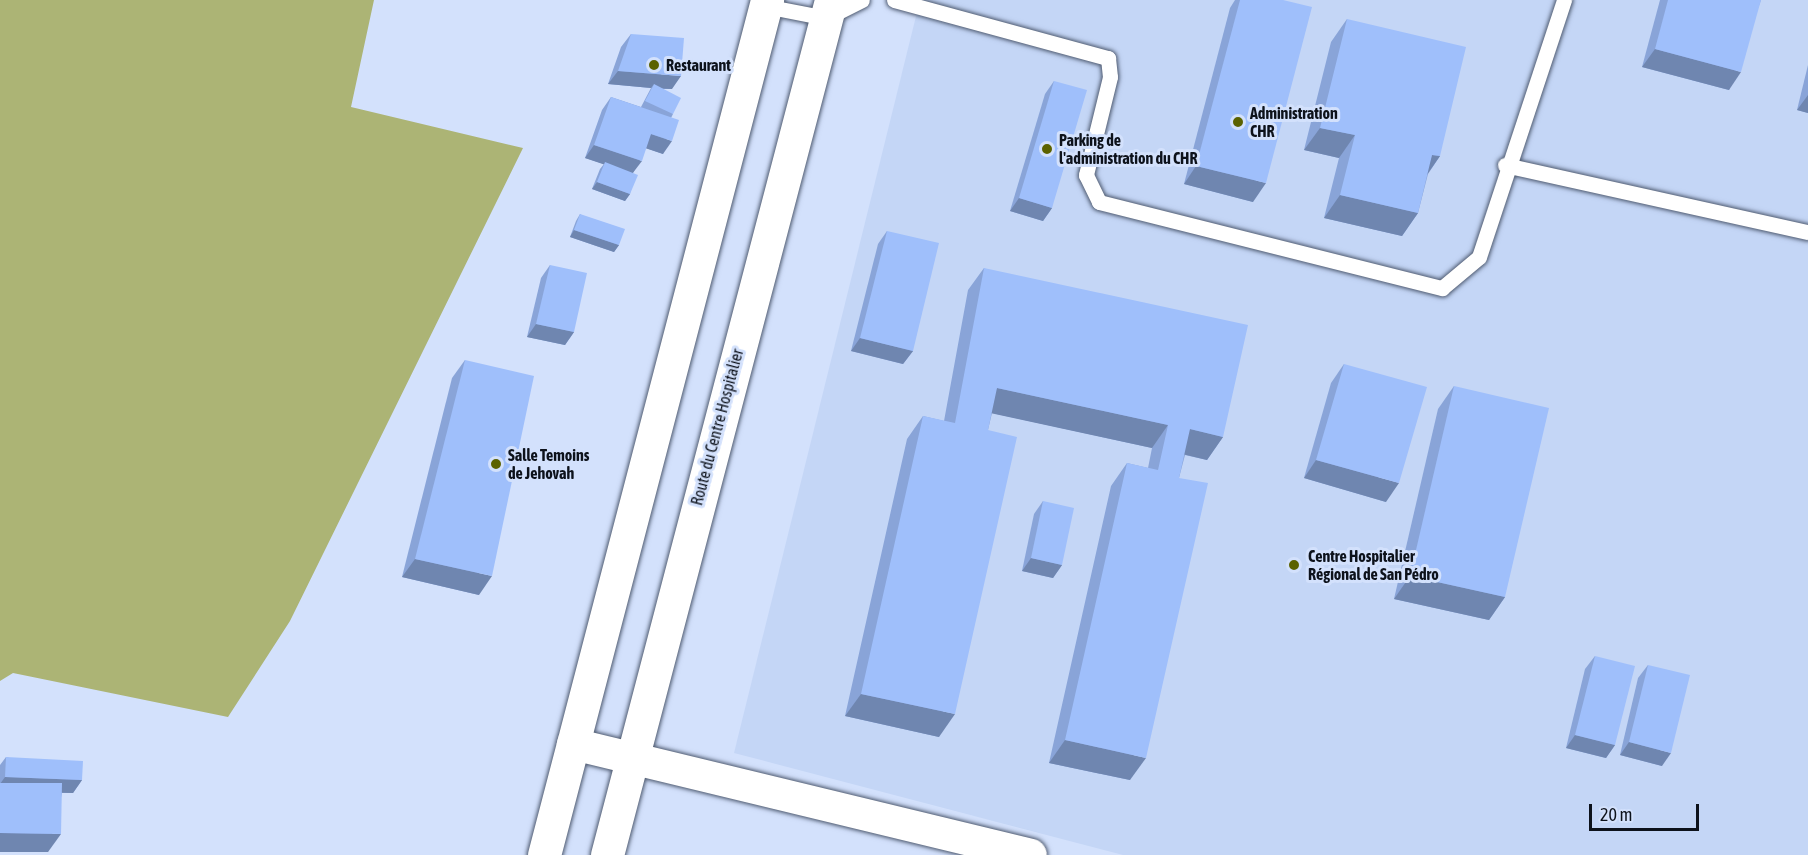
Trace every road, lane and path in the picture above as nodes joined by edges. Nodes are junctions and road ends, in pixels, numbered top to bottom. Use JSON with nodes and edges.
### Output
{"nodes":[{"id":1,"x":862,"y":0,"type":"edge"},
{"id":2,"x":894,"y":0,"type":"edge"},
{"id":3,"x":1564,"y":0,"type":"edge"},
{"id":4,"x":766,"y":3,"type":"edge"},
{"id":5,"x":829,"y":9,"type":"edge"},
{"id":6,"x":1505,"y":165,"type":"junction"},
{"id":7,"x":1808,"y":232,"type":"edge"},
{"id":8,"x":573,"y":744,"type":"junction"},
{"id":9,"x":630,"y":756,"type":"junction"},
{"id":10,"x":544,"y":855,"type":"edge"},
{"id":11,"x":607,"y":855,"type":"edge"},
{"id":12,"x":1031,"y":855,"type":"edge"}],
"edges":[{"from":1,"to":5,"type":"lane"},
{"from":2,"to":6,"type":"lane"},
{"from":3,"to":6,"type":"lane"},
{"from":4,"to":5,"type":"lane"},
{"from":4,"to":8,"type":"street"},
{"from":5,"to":9,"type":"street","name":"Route du Centre Hospitalier"},
{"from":6,"to":7,"type":"lane"},
{"from":8,"to":9,"type":"street"},
{"from":8,"to":10,"type":"street"},
{"from":9,"to":11,"type":"street","name":"Route du Centre Hospitalier"},
{"from":9,"to":12,"type":"street"}]}
